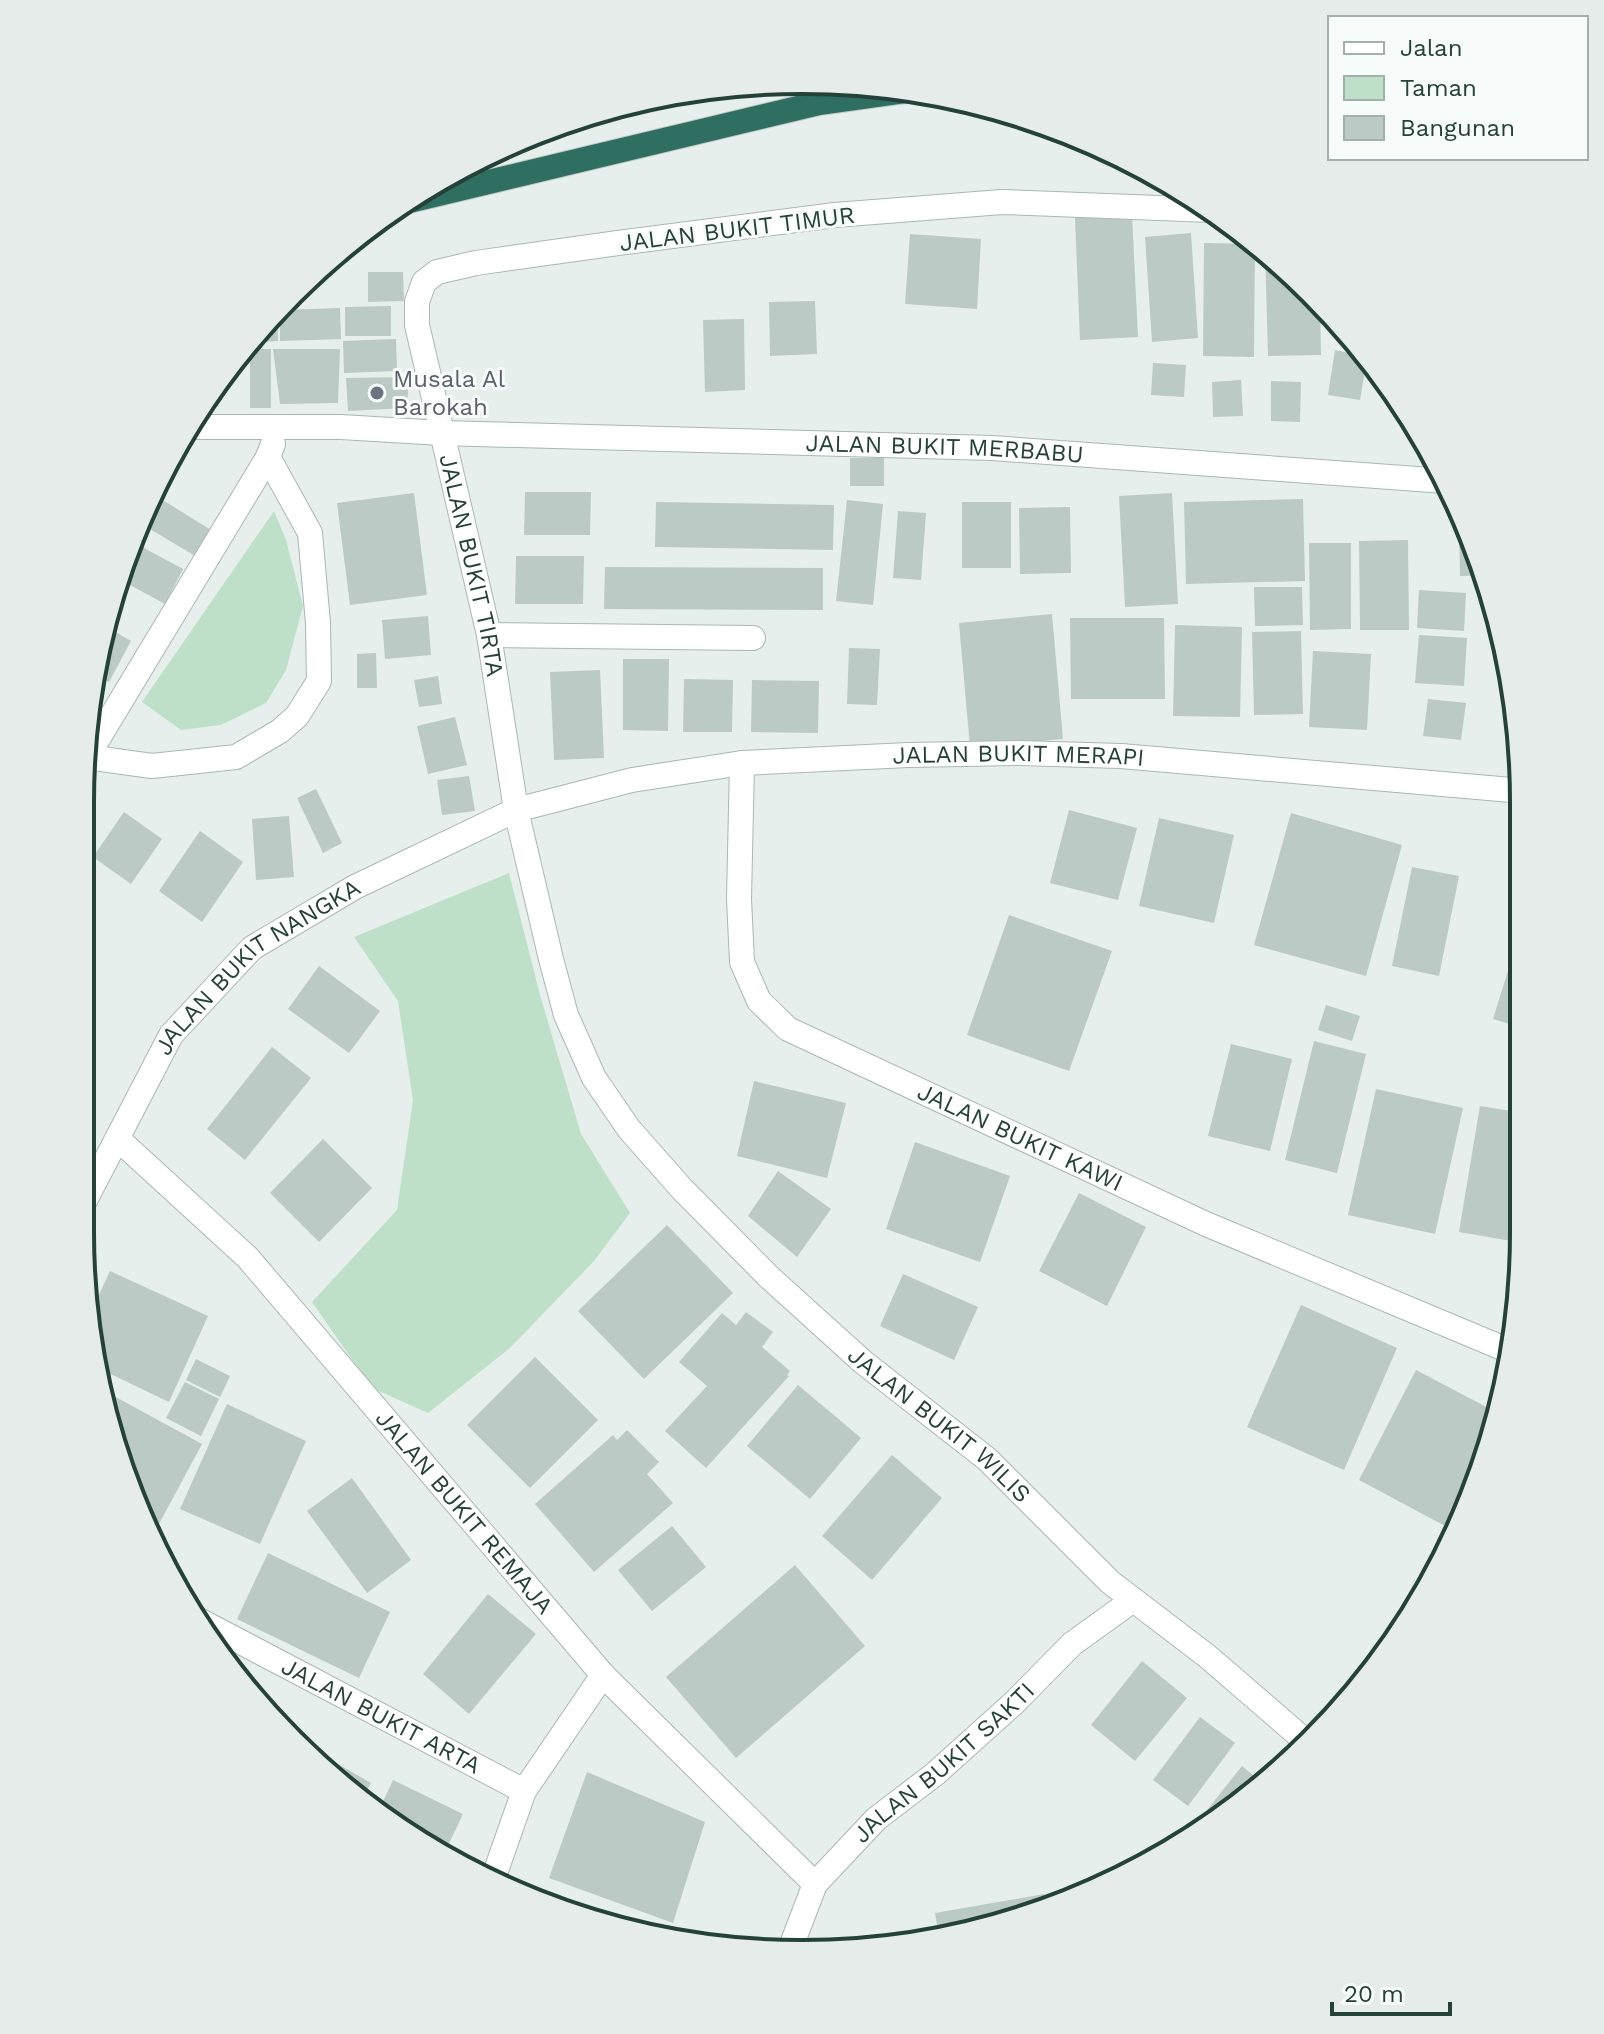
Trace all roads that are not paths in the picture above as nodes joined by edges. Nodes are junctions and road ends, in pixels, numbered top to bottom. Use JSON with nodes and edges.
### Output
{"nodes":[{"id":1,"x":861,"y":97,"type":"edge"},
{"id":2,"x":441,"y":193,"type":"edge"},
{"id":3,"x":1189,"y":209,"type":"edge"},
{"id":4,"x":279,"y":426,"type":"junction"},
{"id":5,"x":202,"y":427,"type":"edge"},
{"id":6,"x":441,"y":433,"type":"junction"},
{"id":7,"x":268,"y":457,"type":"junction"},
{"id":8,"x":1432,"y":480,"type":"edge"},
{"id":9,"x":489,"y":635,"type":"junction"},
{"id":10,"x":753,"y":638,"type":"dead end"},
{"id":11,"x":97,"y":740,"type":"edge"},
{"id":12,"x":96,"y":763,"type":"edge"},
{"id":13,"x":742,"y":763,"type":"junction"},
{"id":14,"x":1509,"y":790,"type":"edge"},
{"id":15,"x":516,"y":810,"type":"junction"},
{"id":16,"x":594,"y":1078,"type":"joint"},
{"id":17,"x":118,"y":1139,"type":"junction"},
{"id":18,"x":94,"y":1184,"type":"edge"},
{"id":19,"x":1500,"y":1347,"type":"edge"},
{"id":20,"x":1133,"y":1600,"type":"junction"},
{"id":21,"x":216,"y":1629,"type":"edge"},
{"id":22,"x":603,"y":1675,"type":"junction"},
{"id":23,"x":1300,"y":1736,"type":"edge"},
{"id":24,"x":524,"y":1791,"type":"junction"},
{"id":25,"x":496,"y":1870,"type":"edge"},
{"id":26,"x":815,"y":1884,"type":"junction"},
{"id":27,"x":794,"y":1940,"type":"edge"}],
"edges":[{"from":1,"to":2,"type":"highway"},
{"from":3,"to":6,"type":"street","name":"JALAN BUKIT TIMUR"},
{"from":4,"to":5,"type":"street","name":"JALAN BUKIT TIRTA"},
{"from":4,"to":6,"type":"street","name":"JALAN BUKIT TIRTA"},
{"from":4,"to":7,"type":"street"},
{"from":6,"to":8,"type":"street","name":"JALAN BUKIT MERBABU"},
{"from":6,"to":9,"type":"street","name":"JALAN BUKIT TIRTA"},
{"from":7,"to":11,"type":"street"},
{"from":7,"to":12,"type":"street"},
{"from":9,"to":10,"type":"street"},
{"from":9,"to":15,"type":"street","name":"JALAN BUKIT TIRTA"},
{"from":13,"to":14,"type":"street","name":"JALAN BUKIT MERAPI"},
{"from":13,"to":15,"type":"street","name":"JALAN BUKIT MERAPI"},
{"from":13,"to":19,"type":"street","name":"JALAN BUKIT KAWI"},
{"from":15,"to":16,"type":"street","name":"JALAN BUKIT TIRTA"},
{"from":15,"to":17,"type":"street","name":"JALAN BUKIT NANGKA"},
{"from":16,"to":20,"type":"street","name":"JALAN BUKIT WILIS"},
{"from":17,"to":18,"type":"street","name":"JALAN BUKIT NANGKA"},
{"from":17,"to":22,"type":"street","name":"JALAN BUKIT REMAJA"},
{"from":20,"to":23,"type":"street","name":"JALAN BUKIT WILIS"},
{"from":20,"to":26,"type":"street","name":"JALAN BUKIT SAKTI"},
{"from":21,"to":24,"type":"street","name":"JALAN BUKIT ARTA"},
{"from":22,"to":24,"type":"street"},
{"from":22,"to":26,"type":"street","name":"JALAN BUKIT REMAJA"},
{"from":24,"to":25,"type":"street"},
{"from":26,"to":27,"type":"street","name":"JALAN BUKIT SAKTI"}]}
